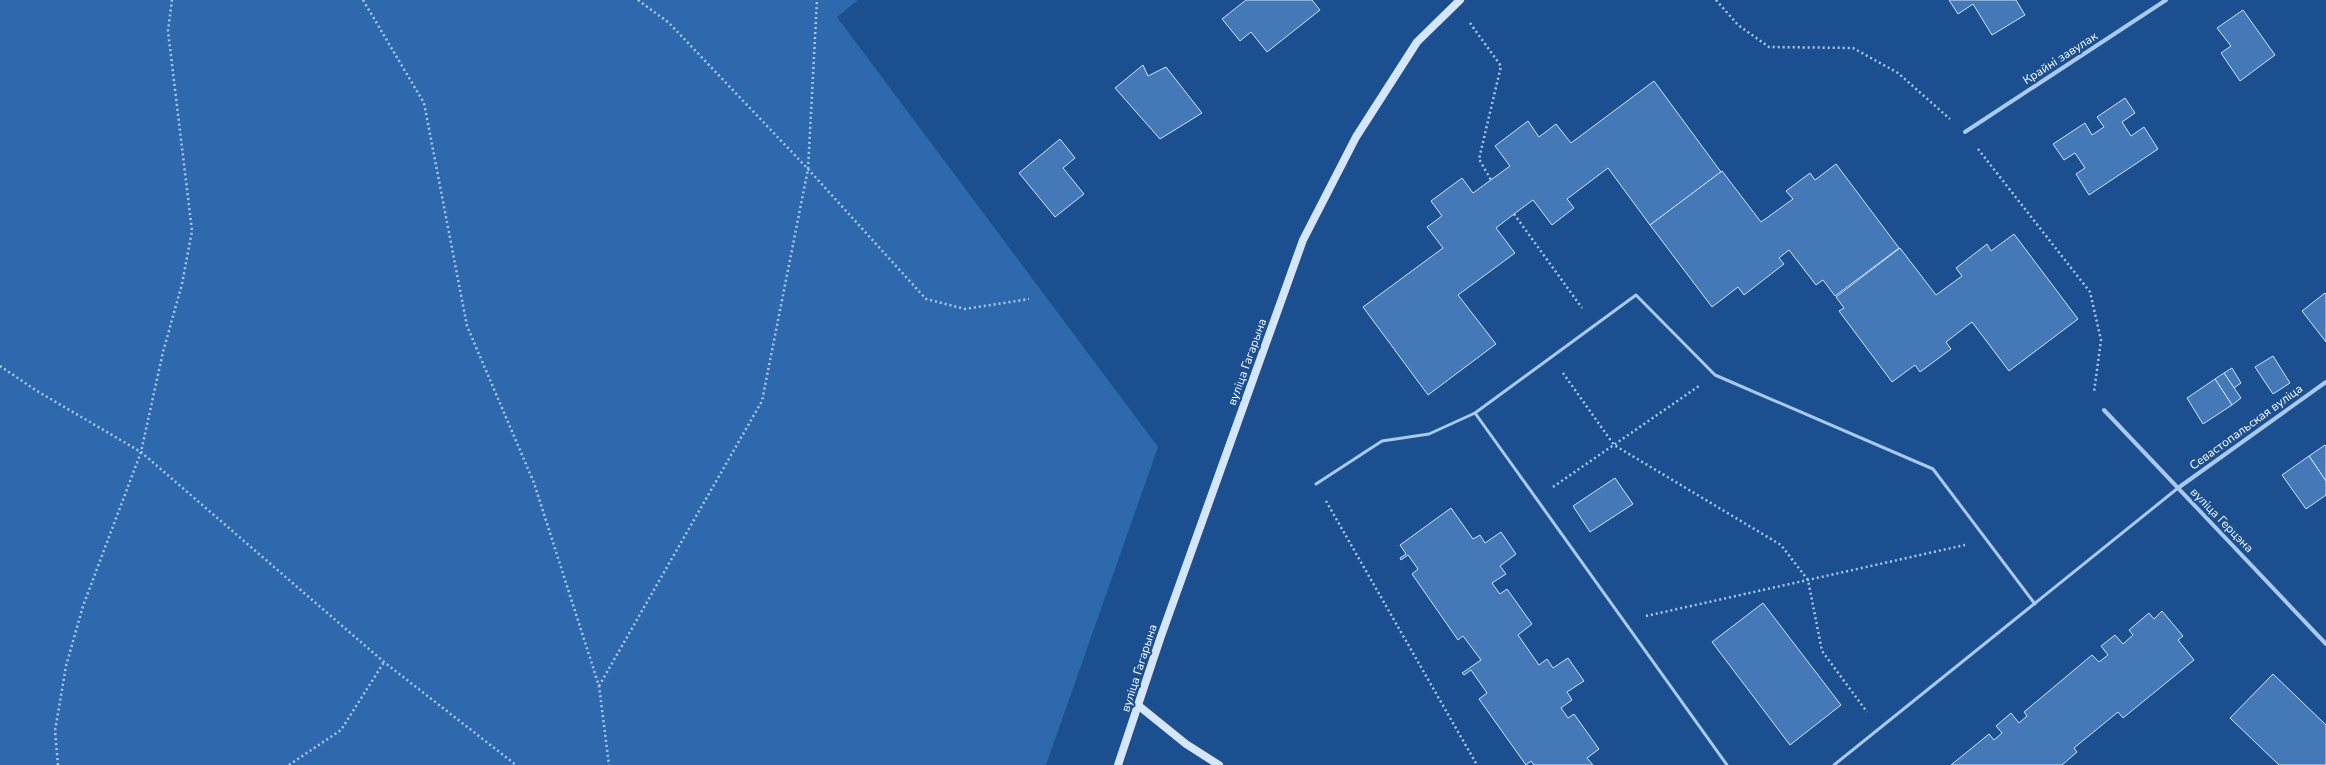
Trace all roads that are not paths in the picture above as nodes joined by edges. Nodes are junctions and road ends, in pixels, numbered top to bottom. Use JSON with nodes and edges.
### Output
{"nodes":[{"id":1,"x":1460,"y":0,"type":"edge"},
{"id":2,"x":2166,"y":0,"type":"edge"},
{"id":3,"x":1965,"y":132,"type":"road end"},
{"id":4,"x":2326,"y":382,"type":"edge"},
{"id":5,"x":2104,"y":410,"type":"road end"},
{"id":6,"x":1475,"y":413,"type":"junction"},
{"id":7,"x":1316,"y":484,"type":"road end"},
{"id":8,"x":2178,"y":488,"type":"junction"},
{"id":9,"x":2035,"y":604,"type":"junction"},
{"id":10,"x":2326,"y":644,"type":"edge"},
{"id":11,"x":1139,"y":706,"type":"junction"},
{"id":12,"x":1118,"y":765,"type":"edge"},
{"id":13,"x":1219,"y":765,"type":"edge"},
{"id":14,"x":1727,"y":765,"type":"edge"},
{"id":15,"x":1834,"y":765,"type":"edge"}],
"edges":[{"from":1,"to":11,"type":"main road","name":"вуліца Гагарына"},
{"from":2,"to":3,"type":"street","name":"Крайні завулак"},
{"from":4,"to":8,"type":"street","name":"Севастопальская вуліца"},
{"from":5,"to":8,"type":"street","name":"вуліца Герцэна"},
{"from":6,"to":7,"type":"lane"},
{"from":6,"to":9,"type":"lane"},
{"from":6,"to":14,"type":"lane"},
{"from":8,"to":9,"type":"lane"},
{"from":8,"to":10,"type":"street","name":"вуліца Герцэна"},
{"from":9,"to":15,"type":"lane"},
{"from":11,"to":12,"type":"main road","name":"вуліца Гагарына"},
{"from":11,"to":13,"type":"main road"}]}
